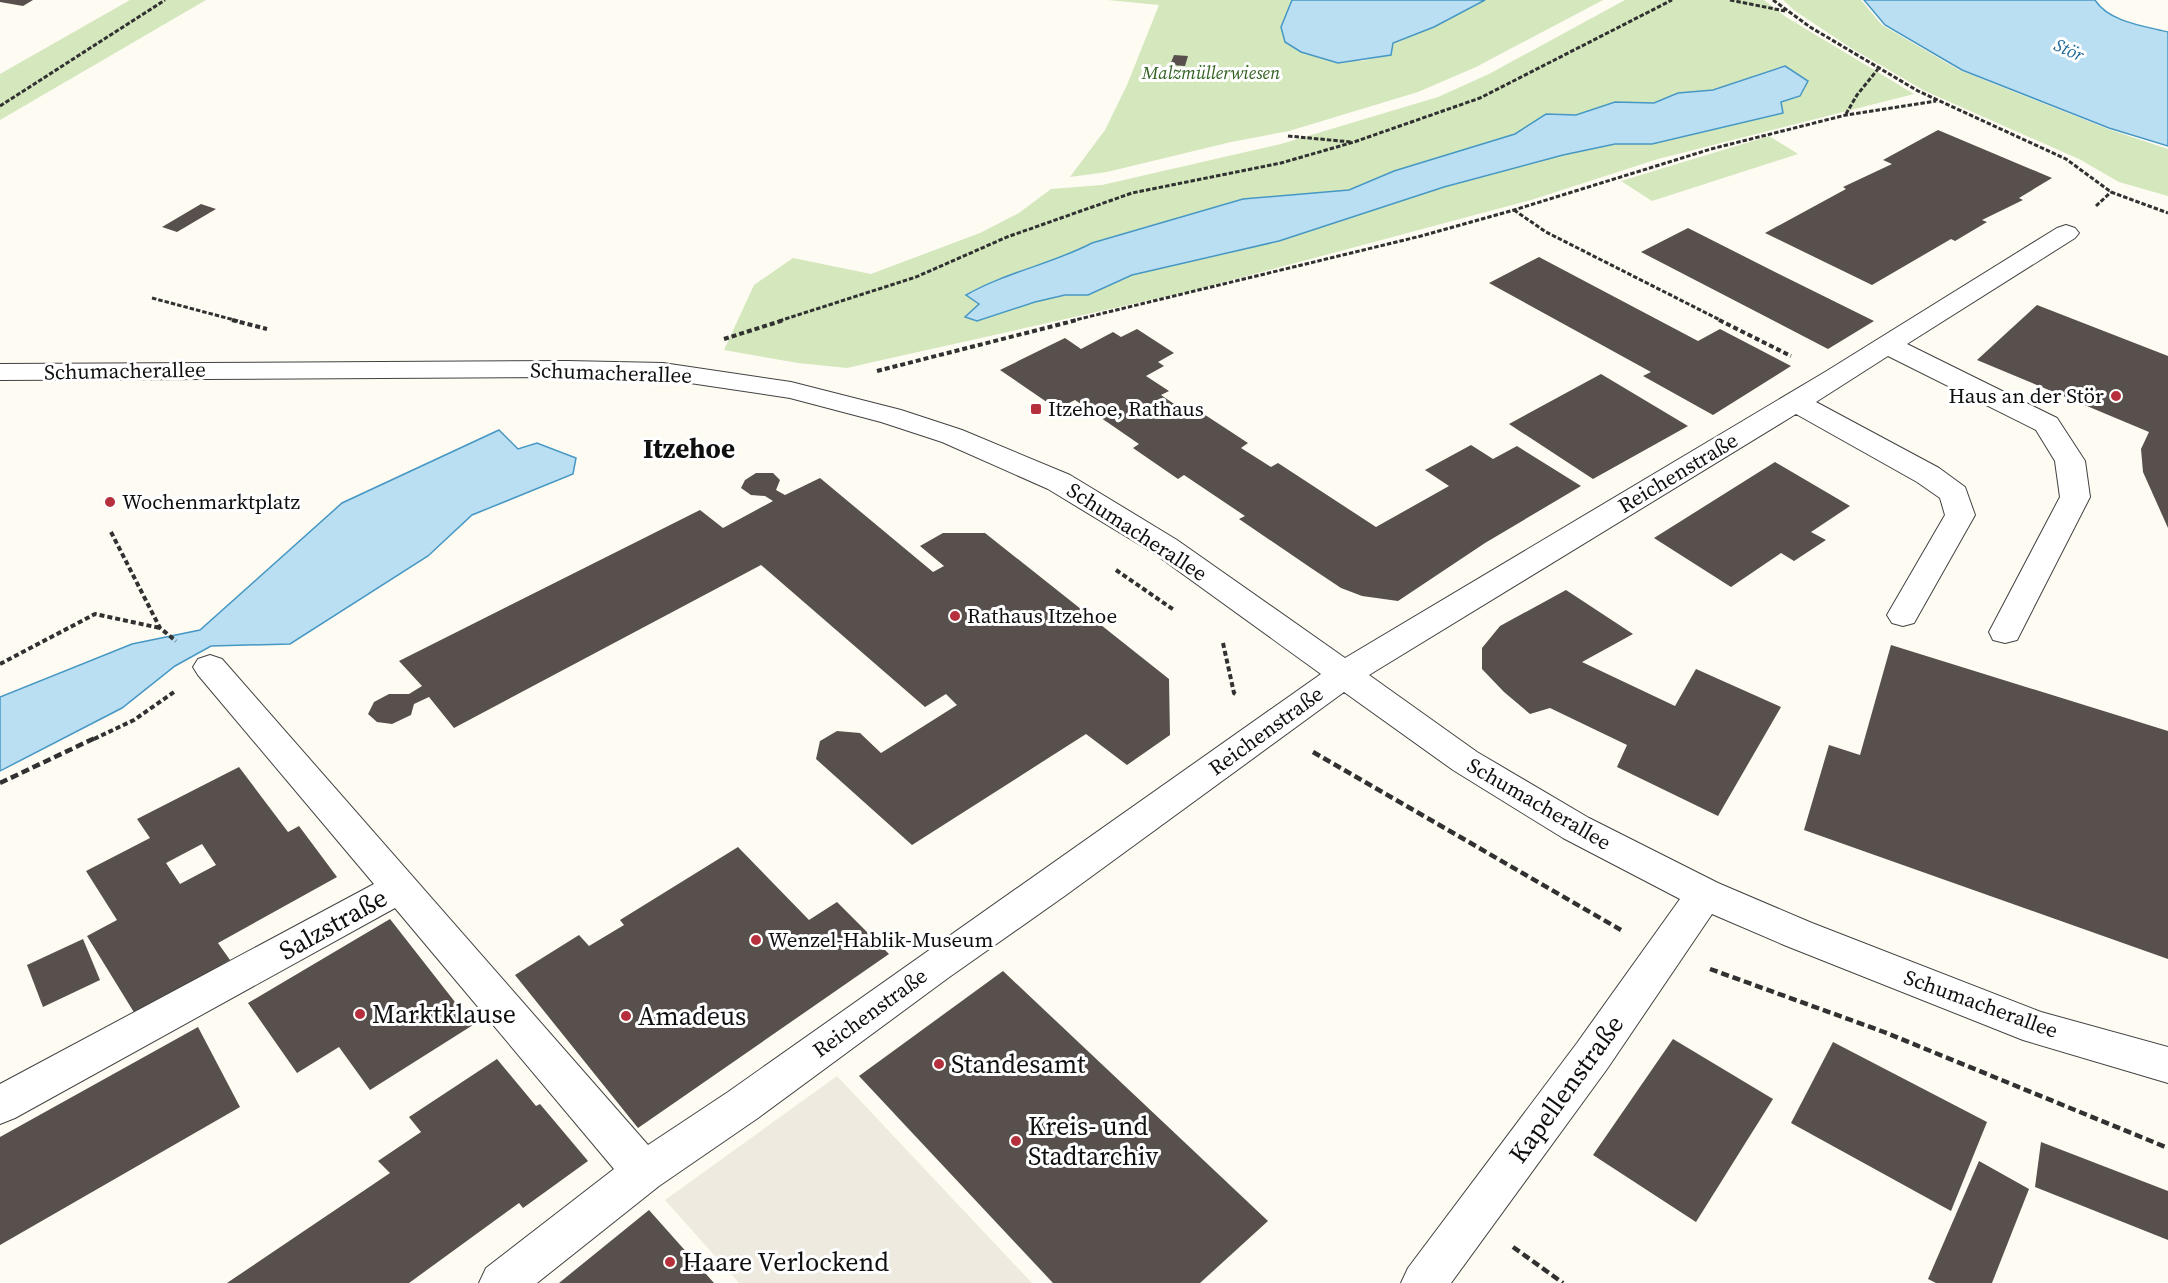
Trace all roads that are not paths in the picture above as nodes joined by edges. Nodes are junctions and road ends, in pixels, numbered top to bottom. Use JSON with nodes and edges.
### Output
{"nodes":[{"id":1,"x":2066,"y":233,"type":"dead end"},
{"id":2,"x":1887,"y":345,"type":"junction"},
{"id":3,"x":0,"y":372,"type":"edge"},
{"id":4,"x":1795,"y":402,"type":"junction"},
{"id":5,"x":1903,"y":615,"type":"dead end"},
{"id":6,"x":2005,"y":632,"type":"dead end"},
{"id":7,"x":210,"y":667,"type":"road end"},
{"id":8,"x":1345,"y":674,"type":"junction"},
{"id":9,"x":401,"y":887,"type":"junction"},
{"id":10,"x":1705,"y":894,"type":"junction"},
{"id":11,"x":2168,"y":1065,"type":"edge"},
{"id":12,"x":0,"y":1105,"type":"edge"},
{"id":13,"x":644,"y":1172,"type":"junction"},
{"id":14,"x":502,"y":1283,"type":"edge"},
{"id":15,"x":1424,"y":1283,"type":"edge"}],
"edges":[{"from":1,"to":2,"type":"street","name":"Reichenstraße"},
{"from":2,"to":4,"type":"street","name":"Reichenstraße"},
{"from":2,"to":6,"type":"street"},
{"from":3,"to":8,"type":"street","name":"Schumacherallee"},
{"from":4,"to":5,"type":"street"},
{"from":4,"to":8,"type":"street","name":"Reichenstraße"},
{"from":7,"to":9,"type":"street"},
{"from":8,"to":10,"type":"street","name":"Schumacherallee"},
{"from":8,"to":13,"type":"street","name":"Reichenstraße"},
{"from":9,"to":12,"type":"street","name":"Salzstraße"},
{"from":9,"to":13,"type":"street","name":"Salzstraße"},
{"from":10,"to":11,"type":"street","name":"Schumacherallee"},
{"from":10,"to":15,"type":"street","name":"Kapellenstraße"},
{"from":13,"to":14,"type":"street","name":"Reichenstraße"}]}
